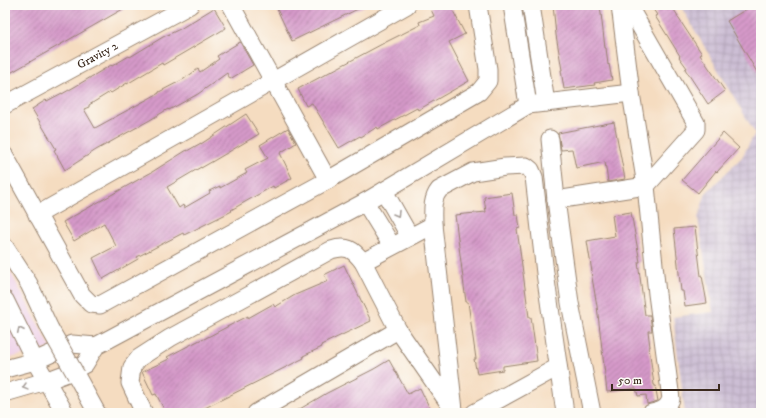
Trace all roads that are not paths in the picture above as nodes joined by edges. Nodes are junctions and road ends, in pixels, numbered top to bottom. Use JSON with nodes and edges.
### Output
{"nodes":[{"id":1,"x":190,"y":5,"type":"edge"},
{"id":2,"x":231,"y":5,"type":"edge"},
{"id":3,"x":408,"y":5,"type":"edge"},
{"id":4,"x":478,"y":5,"type":"edge"},
{"id":5,"x":512,"y":5,"type":"edge"},
{"id":6,"x":531,"y":5,"type":"edge"},
{"id":7,"x":620,"y":5,"type":"edge"},
{"id":8,"x":628,"y":5,"type":"edge"},
{"id":9,"x":273,"y":81,"type":"junction"},
{"id":10,"x":631,"y":93,"type":"junction"},
{"id":11,"x":546,"y":103,"type":"junction"},
{"id":12,"x":5,"y":105,"type":"edge"},
{"id":13,"x":528,"y":105,"type":"junction"},
{"id":14,"x":550,"y":139,"type":"dead end"},
{"id":15,"x":5,"y":156,"type":"edge"},
{"id":16,"x":328,"y":180,"type":"junction"},
{"id":17,"x":646,"y":186,"type":"junction"},
{"id":18,"x":384,"y":191,"type":"junction"},
{"id":19,"x":556,"y":200,"type":"junction"},
{"id":20,"x":365,"y":202,"type":"junction"},
{"id":21,"x":37,"y":215,"type":"junction"},
{"id":22,"x":433,"y":225,"type":"junction"},
{"id":23,"x":410,"y":237,"type":"junction"},
{"id":24,"x":392,"y":246,"type":"junction"},
{"id":25,"x":5,"y":247,"type":"edge"},
{"id":26,"x":363,"y":262,"type":"junction"},
{"id":27,"x":5,"y":300,"type":"edge"},
{"id":28,"x":398,"y":330,"type":"junction"},
{"id":29,"x":96,"y":346,"type":"junction"},
{"id":30,"x":35,"y":361,"type":"junction"},
{"id":31,"x":558,"y":367,"type":"junction"},
{"id":32,"x":5,"y":369,"type":"edge"},
{"id":33,"x":46,"y":381,"type":"junction"},
{"id":34,"x":5,"y":393,"type":"edge"},
{"id":35,"x":454,"y":412,"type":"edge"},
{"id":36,"x":65,"y":413,"type":"edge"},
{"id":37,"x":97,"y":413,"type":"edge"},
{"id":38,"x":144,"y":413,"type":"edge"},
{"id":39,"x":256,"y":413,"type":"edge"},
{"id":40,"x":474,"y":413,"type":"edge"},
{"id":41,"x":565,"y":413,"type":"edge"},
{"id":42,"x":592,"y":413,"type":"edge"},
{"id":43,"x":651,"y":413,"type":"edge"}],
"edges":[{"from":1,"to":12,"type":"street","name":"Gravity 2"},
{"from":2,"to":9,"type":"street"},
{"from":3,"to":9,"type":"street"},
{"from":4,"to":16,"type":"street"},
{"from":5,"to":13,"type":"street"},
{"from":6,"to":11,"type":"street"},
{"from":7,"to":10,"type":"street"},
{"from":8,"to":17,"type":"street"},
{"from":9,"to":16,"type":"street"},
{"from":9,"to":21,"type":"street"},
{"from":10,"to":11,"type":"street"},
{"from":10,"to":17,"type":"street"},
{"from":11,"to":13,"type":"street"},
{"from":13,"to":18,"type":"street"},
{"from":14,"to":19,"type":"street"},
{"from":15,"to":21,"type":"street"},
{"from":16,"to":21,"type":"street"},
{"from":17,"to":19,"type":"street"},
{"from":17,"to":43,"type":"street"},
{"from":18,"to":20,"type":"street"},
{"from":18,"to":23,"type":"street","one_way":true},
{"from":19,"to":42,"type":"street"},
{"from":20,"to":24,"type":"street"},
{"from":20,"to":29,"type":"street"},
{"from":22,"to":23,"type":"street"},
{"from":22,"to":31,"type":"street"},
{"from":22,"to":35,"type":"street"},
{"from":23,"to":24,"type":"street"},
{"from":24,"to":26,"type":"street"},
{"from":25,"to":37,"type":"street","bridge":true},
{"from":26,"to":28,"type":"street"},
{"from":26,"to":38,"type":"street"},
{"from":30,"to":27,"type":"street","one_way":true},
{"from":28,"to":35,"type":"street"},
{"from":28,"to":39,"type":"street"},
{"from":29,"to":30,"type":"street"},
{"from":29,"to":33,"type":"street"},
{"from":30,"to":32,"type":"street"},
{"from":30,"to":33,"type":"street"},
{"from":31,"to":40,"type":"street"},
{"from":31,"to":41,"type":"street"},
{"from":33,"to":34,"type":"street","one_way":true},
{"from":33,"to":36,"type":"street"}]}
